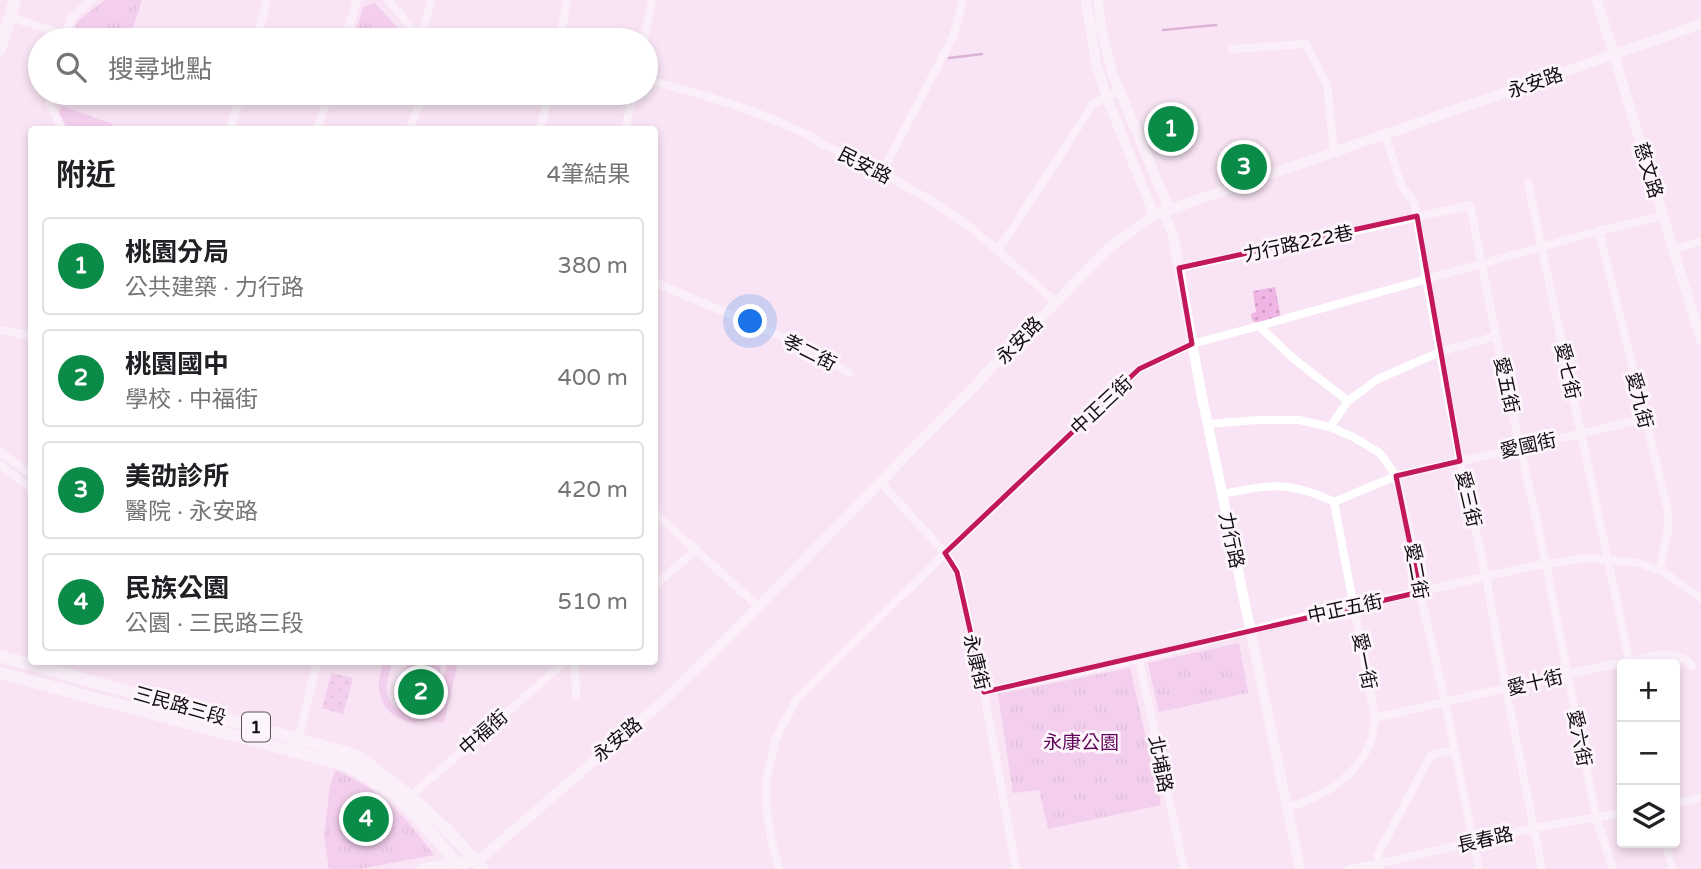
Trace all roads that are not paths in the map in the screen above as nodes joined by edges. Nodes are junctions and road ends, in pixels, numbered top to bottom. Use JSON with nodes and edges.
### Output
{"nodes":[{"id":1,"x":15,"y":0,"type":"edge"},
{"id":2,"x":92,"y":0,"type":"edge"},
{"id":3,"x":267,"y":0,"type":"edge"},
{"id":4,"x":357,"y":0,"type":"edge"},
{"id":5,"x":388,"y":0,"type":"edge"},
{"id":6,"x":431,"y":0,"type":"edge"},
{"id":7,"x":567,"y":0,"type":"edge"},
{"id":8,"x":652,"y":0,"type":"edge"},
{"id":9,"x":963,"y":0,"type":"edge"},
{"id":10,"x":1086,"y":0,"type":"edge"},
{"id":11,"x":1098,"y":0,"type":"edge"},
{"id":12,"x":1597,"y":0,"type":"edge"},
{"id":13,"x":5,"y":16,"type":"edge"},
{"id":14,"x":1701,"y":24,"type":"edge"},
{"id":15,"x":40,"y":28,"type":"edge"},
{"id":16,"x":67,"y":28,"type":"edge"},
{"id":17,"x":259,"y":28,"type":"edge"},
{"id":18,"x":349,"y":28,"type":"edge"},
{"id":19,"x":411,"y":28,"type":"edge"},
{"id":20,"x":423,"y":28,"type":"edge"},
{"id":21,"x":562,"y":28,"type":"edge"},
{"id":22,"x":646,"y":28,"type":"edge"},
{"id":23,"x":0,"y":49,"type":"edge"},
{"id":24,"x":1232,"y":49,"type":"dead end"},
{"id":25,"x":1614,"y":54,"type":"junction"},
{"id":26,"x":658,"y":82,"type":"edge"},
{"id":27,"x":1119,"y":92,"type":"junction"},
{"id":28,"x":1107,"y":98,"type":"junction"},
{"id":29,"x":50,"y":105,"type":"edge"},
{"id":30,"x":237,"y":105,"type":"edge"},
{"id":31,"x":324,"y":105,"type":"edge"},
{"id":32,"x":419,"y":105,"type":"edge"},
{"id":33,"x":546,"y":105,"type":"edge"},
{"id":34,"x":630,"y":105,"type":"edge"},
{"id":35,"x":61,"y":126,"type":"edge"},
{"id":36,"x":231,"y":126,"type":"edge"},
{"id":37,"x":318,"y":126,"type":"edge"},
{"id":38,"x":411,"y":126,"type":"edge"},
{"id":39,"x":541,"y":126,"type":"edge"},
{"id":40,"x":626,"y":126,"type":"edge"},
{"id":41,"x":1385,"y":134,"type":"junction"},
{"id":42,"x":1334,"y":152,"type":"junction"},
{"id":43,"x":883,"y":172,"type":"junction"},
{"id":44,"x":1528,"y":183,"type":"dead end"},
{"id":45,"x":1470,"y":205,"type":"joint"},
{"id":46,"x":1162,"y":212,"type":"junction"},
{"id":47,"x":1417,"y":216,"type":"junction"},
{"id":48,"x":1663,"y":216,"type":"junction"},
{"id":49,"x":1599,"y":231,"type":"junction"},
{"id":50,"x":1701,"y":241,"type":"edge"},
{"id":51,"x":1542,"y":247,"type":"junction"},
{"id":52,"x":996,"y":249,"type":"junction"},
{"id":53,"x":1675,"y":249,"type":"junction"},
{"id":54,"x":1482,"y":263,"type":"junction"},
{"id":55,"x":1179,"y":268,"type":"junction"},
{"id":56,"x":1426,"y":278,"type":"junction"},
{"id":57,"x":658,"y":284,"type":"edge"},
{"id":58,"x":1056,"y":302,"type":"junction"},
{"id":59,"x":1259,"y":326,"type":"junction"},
{"id":60,"x":0,"y":330,"type":"edge"},
{"id":61,"x":28,"y":335,"type":"edge"},
{"id":62,"x":1496,"y":336,"type":"junction"},
{"id":63,"x":1701,"y":340,"type":"edge"},
{"id":64,"x":1192,"y":344,"type":"junction"},
{"id":65,"x":1440,"y":352,"type":"junction"},
{"id":66,"x":849,"y":373,"type":"dead end"},
{"id":67,"x":1348,"y":401,"type":"junction"},
{"id":68,"x":1644,"y":419,"type":"junction"},
{"id":69,"x":1208,"y":425,"type":"junction"},
{"id":70,"x":1330,"y":427,"type":"junction"},
{"id":71,"x":1581,"y":434,"type":"junction"},
{"id":72,"x":1520,"y":447,"type":"junction"},
{"id":73,"x":0,"y":452,"type":"edge"},
{"id":74,"x":1460,"y":461,"type":"junction"},
{"id":75,"x":0,"y":465,"type":"edge"},
{"id":76,"x":28,"y":472,"type":"edge"},
{"id":77,"x":1396,"y":476,"type":"junction"},
{"id":78,"x":881,"y":483,"type":"junction"},
{"id":79,"x":28,"y":486,"type":"edge"},
{"id":80,"x":1222,"y":494,"type":"junction"},
{"id":81,"x":1334,"y":502,"type":"junction"},
{"id":82,"x":658,"y":515,"type":"edge"},
{"id":83,"x":697,"y":549,"type":"junction"},
{"id":84,"x":945,"y":553,"type":"junction"},
{"id":85,"x":1608,"y":560,"type":"junction"},
{"id":86,"x":1546,"y":564,"type":"junction"},
{"id":87,"x":1660,"y":570,"type":"junction"},
{"id":88,"x":1486,"y":577,"type":"junction"},
{"id":89,"x":658,"y":583,"type":"edge"},
{"id":90,"x":1420,"y":592,"type":"junction"},
{"id":91,"x":1701,"y":598,"type":"edge"},
{"id":92,"x":1355,"y":605,"type":"junction"},
{"id":93,"x":759,"y":607,"type":"junction"},
{"id":94,"x":1251,"y":631,"type":"junction"},
{"id":95,"x":1,"y":659,"type":"edge"},
{"id":96,"x":1139,"y":659,"type":"junction"},
{"id":97,"x":1628,"y":659,"type":"edge"},
{"id":98,"x":1642,"y":659,"type":"edge"},
{"id":99,"x":1617,"y":664,"type":"edge"},
{"id":100,"x":316,"y":665,"type":"edge"},
{"id":101,"x":562,"y":665,"type":"edge"},
{"id":102,"x":575,"y":665,"type":"edge"},
{"id":103,"x":1692,"y":666,"type":"dead end"},
{"id":104,"x":0,"y":673,"type":"edge"},
{"id":105,"x":1567,"y":674,"type":"junction"},
{"id":106,"x":1506,"y":689,"type":"junction"},
{"id":107,"x":984,"y":692,"type":"junction"},
{"id":108,"x":576,"y":696,"type":"dead end"},
{"id":109,"x":1445,"y":702,"type":"junction"},
{"id":110,"x":1375,"y":718,"type":"junction"},
{"id":111,"x":297,"y":745,"type":"junction"},
{"id":112,"x":1455,"y":750,"type":"junction"},
{"id":113,"x":1701,"y":797,"type":"edge"},
{"id":114,"x":406,"y":799,"type":"junction"},
{"id":115,"x":1680,"y":802,"type":"edge"},
{"id":116,"x":1287,"y":808,"type":"junction"},
{"id":117,"x":1617,"y":814,"type":"edge"},
{"id":118,"x":1596,"y":817,"type":"junction"},
{"id":119,"x":1534,"y":828,"type":"junction"},
{"id":120,"x":1474,"y":841,"type":"junction"},
{"id":121,"x":1667,"y":848,"type":"edge"},
{"id":122,"x":459,"y":866,"type":"edge"},
{"id":123,"x":1379,"y":866,"type":"edge"},
{"id":124,"x":476,"y":867,"type":"edge"},
{"id":125,"x":421,"y":869,"type":"edge"},
{"id":126,"x":779,"y":869,"type":"edge"},
{"id":127,"x":1016,"y":869,"type":"edge"},
{"id":128,"x":1184,"y":869,"type":"edge"},
{"id":129,"x":1300,"y":869,"type":"edge"},
{"id":130,"x":1348,"y":869,"type":"edge"},
{"id":131,"x":1479,"y":869,"type":"edge"},
{"id":132,"x":1542,"y":869,"type":"edge"},
{"id":133,"x":1613,"y":869,"type":"edge"},
{"id":134,"x":1671,"y":869,"type":"edge"}],
"edges":[{"from":1,"to":13,"type":"main road"},
{"from":2,"to":16,"type":"street"},
{"from":3,"to":17,"type":"street"},
{"from":4,"to":18,"type":"street"},
{"from":5,"to":19,"type":"street"},
{"from":6,"to":20,"type":"street"},
{"from":7,"to":21,"type":"street"},
{"from":8,"to":22,"type":"street"},
{"from":9,"to":43,"type":"street"},
{"from":10,"to":28,"type":"main road","name":"力行路"},
{"from":11,"to":27,"type":"main road","name":"力行路"},
{"from":12,"to":25,"type":"main road","name":"慈文路"},
{"from":13,"to":15,"type":"street"},
{"from":13,"to":23,"type":"main road"},
{"from":14,"to":25,"type":"main road","name":"永安路"},
{"from":24,"to":42,"type":"street"},
{"from":25,"to":41,"type":"main road","name":"永安路"},
{"from":25,"to":48,"type":"main road","name":"慈文路"},
{"from":26,"to":43,"type":"street","name":"民安路"},
{"from":27,"to":28,"type":"street"},
{"from":27,"to":46,"type":"main road","name":"力行路"},
{"from":28,"to":46,"type":"main road","name":"力行路"},
{"from":28,"to":52,"type":"street"},
{"from":29,"to":35,"type":"street"},
{"from":30,"to":36,"type":"street"},
{"from":31,"to":37,"type":"street"},
{"from":32,"to":38,"type":"street"},
{"from":33,"to":39,"type":"street"},
{"from":34,"to":40,"type":"street"},
{"from":41,"to":42,"type":"main road","name":"永安路"},
{"from":41,"to":47,"type":"street","name":"愛三街"},
{"from":42,"to":46,"type":"main road","name":"永安路"},
{"from":43,"to":52,"type":"street","name":"民安路"},
{"from":44,"to":51,"type":"street","name":"愛七街"},
{"from":45,"to":47,"type":"street","name":"力行路222巷"},
{"from":45,"to":54,"type":"street","name":"愛五街"},
{"from":46,"to":55,"type":"main road","name":"力行路"},
{"from":46,"to":58,"type":"main road","name":"永安路"},
{"from":47,"to":55,"type":"street","name":"力行路222巷"},
{"from":47,"to":56,"type":"street","name":"愛三街"},
{"from":48,"to":49,"type":"street","name":"中正三街"},
{"from":48,"to":53,"type":"main road","name":"慈文路"},
{"from":49,"to":51,"type":"street","name":"中正三街"},
{"from":49,"to":68,"type":"street","name":"愛九街"},
{"from":50,"to":53,"type":"street"},
{"from":51,"to":54,"type":"street","name":"中正三街"},
{"from":51,"to":71,"type":"street","name":"愛七街"},
{"from":52,"to":58,"type":"street","name":"民安路"},
{"from":53,"to":63,"type":"main road","name":"慈文路"},
{"from":54,"to":56,"type":"street","name":"中正三街"},
{"from":54,"to":62,"type":"street","name":"愛五街"},
{"from":55,"to":64,"type":"main road","name":"力行路"},
{"from":56,"to":59,"type":"street","name":"中正三街"},
{"from":56,"to":65,"type":"street","name":"愛三街"},
{"from":57,"to":66,"type":"street","name":"孝二街"},
{"from":58,"to":78,"type":"main road","name":"永安路"},
{"from":59,"to":64,"type":"street","name":"中正三街"},
{"from":59,"to":67,"type":"street"},
{"from":60,"to":61,"type":"street"},
{"from":62,"to":65,"type":"street"},
{"from":62,"to":72,"type":"street","name":"愛五街"},
{"from":64,"to":69,"type":"main road","name":"力行路"},
{"from":64,"to":84,"type":"street","name":"中正三街"},
{"from":65,"to":67,"type":"street"},
{"from":65,"to":74,"type":"street","name":"愛三街"},
{"from":67,"to":70,"type":"street"},
{"from":68,"to":71,"type":"street","name":"愛國街"},
{"from":68,"to":87,"type":"street","name":"愛九街"},
{"from":69,"to":70,"type":"street","name":"愛二街"},
{"from":69,"to":80,"type":"main road","name":"力行路"},
{"from":70,"to":77,"type":"street","name":"愛二街"},
{"from":71,"to":72,"type":"street","name":"愛國街"},
{"from":71,"to":85,"type":"street","name":"愛七街"},
{"from":72,"to":74,"type":"street","name":"愛國街"},
{"from":72,"to":86,"type":"street","name":"愛五街"},
{"from":73,"to":76,"type":"street"},
{"from":74,"to":77,"type":"street","name":"愛國街"},
{"from":74,"to":88,"type":"street","name":"愛三街"},
{"from":75,"to":79,"type":"street"},
{"from":77,"to":81,"type":"street","name":"愛國街"},
{"from":77,"to":90,"type":"street","name":"愛二街"},
{"from":78,"to":84,"type":"street","name":"永康街"},
{"from":78,"to":93,"type":"main road","name":"永安路"},
{"from":80,"to":81,"type":"street"},
{"from":80,"to":94,"type":"main road","name":"力行路"},
{"from":81,"to":92,"type":"street","name":"愛一街"},
{"from":82,"to":83,"type":"street"},
{"from":83,"to":89,"type":"street"},
{"from":83,"to":93,"type":"street"},
{"from":84,"to":107,"type":"street","name":"永康街"},
{"from":84,"to":126,"type":"street","name":"中正三街"},
{"from":85,"to":86,"type":"street","name":"中正五街"},
{"from":85,"to":87,"type":"street","name":"中正五街"},
{"from":85,"to":97,"type":"street","name":"愛七街"},
{"from":86,"to":88,"type":"street","name":"中正五街"},
{"from":86,"to":105,"type":"street","name":"愛六街"},
{"from":87,"to":91,"type":"street","name":"中正五街"},
{"from":88,"to":90,"type":"street","name":"中正五街"},
{"from":88,"to":106,"type":"street","name":"愛三街"},
{"from":90,"to":92,"type":"street","name":"中正五街"},
{"from":90,"to":109,"type":"street","name":"愛二街"},
{"from":92,"to":94,"type":"street","name":"中正五街"},
{"from":92,"to":110,"type":"street","name":"愛一街"},
{"from":93,"to":124,"type":"main road","name":"永安路"},
{"from":94,"to":96,"type":"street","name":"中正五街"},
{"from":94,"to":116,"type":"main road","name":"力行路"},
{"from":95,"to":111,"type":"main road","name":"三民路三段","number":"1"},
{"from":96,"to":107,"type":"street","name":"中正五街"},
{"from":96,"to":128,"type":"street","name":"北埔路"},
{"from":98,"to":103,"type":"street","name":"愛十街"},
{"from":99,"to":105,"type":"street","name":"愛十街"},
{"from":100,"to":111,"type":"street"},
{"from":101,"to":114,"type":"street","name":"中福街"},
{"from":102,"to":108,"type":"street"},
{"from":104,"to":111,"type":"main road","name":"三民路三段","number":"1"},
{"from":105,"to":106,"type":"street","name":"愛十街"},
{"from":105,"to":118,"type":"street","name":"愛六街"},
{"from":106,"to":109,"type":"street","name":"愛十街"},
{"from":106,"to":119,"type":"street","name":"愛三街"},
{"from":107,"to":127,"type":"street","name":"永康街"},
{"from":109,"to":110,"type":"street","name":"愛十街"},
{"from":109,"to":112,"type":"street","name":"愛二街"},
{"from":110,"to":116,"type":"street","name":"愛一街"},
{"from":111,"to":114,"type":"main road","name":"三民路三段","number":"1"},
{"from":112,"to":120,"type":"street","name":"愛二街"},
{"from":112,"to":123,"type":"street"},
{"from":113,"to":115,"type":"street"},
{"from":114,"to":122,"type":"main road","name":"三民路三段","number":"1"},
{"from":114,"to":124,"type":"main road","name":"三民路三段","number":"1"},
{"from":116,"to":129,"type":"main road","name":"力行路"},
{"from":117,"to":118,"type":"street","name":"長春路"},
{"from":118,"to":119,"type":"street","name":"長春路"},
{"from":118,"to":133,"type":"street","name":"愛六街"},
{"from":119,"to":120,"type":"street","name":"長春路"},
{"from":119,"to":132,"type":"street","name":"愛三街"},
{"from":120,"to":123,"type":"street","name":"長春路"},
{"from":120,"to":131,"type":"street","name":"愛二街"},
{"from":121,"to":134,"type":"street"},
{"from":122,"to":124,"type":"main road"},
{"from":122,"to":125,"type":"main road"},
{"from":123,"to":130,"type":"street","name":"長春路"}]}
